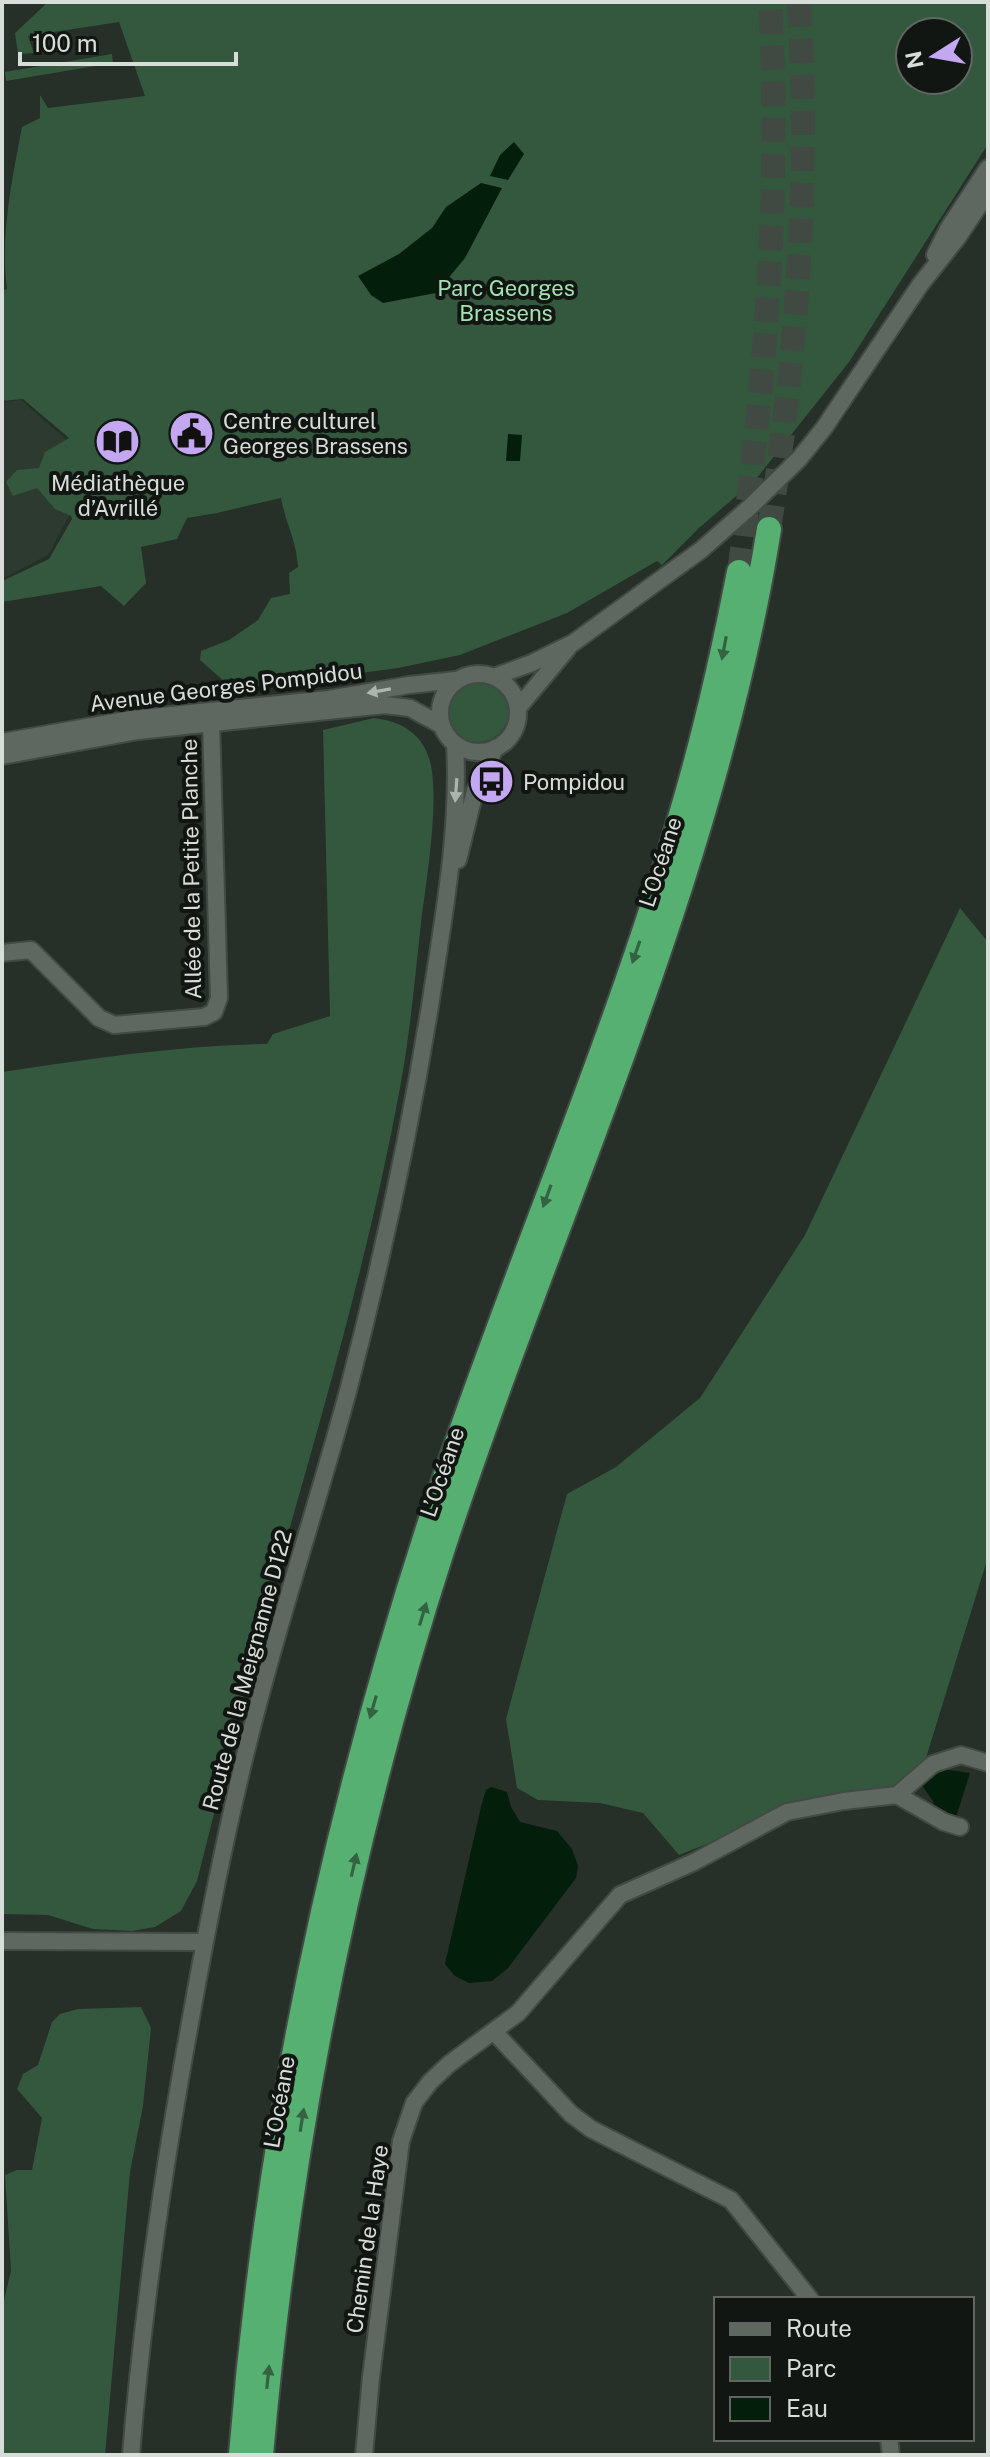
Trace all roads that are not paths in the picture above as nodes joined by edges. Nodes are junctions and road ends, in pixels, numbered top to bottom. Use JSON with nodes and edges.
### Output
{"nodes":[{"id":1,"x":988,"y":168,"type":"edge"},
{"id":2,"x":988,"y":192,"type":"edge"},
{"id":3,"x":920,"y":285,"type":"junction"},
{"id":4,"x":769,"y":529,"type":"tunnel mouth"},
{"id":5,"x":739,"y":572,"type":"tunnel mouth"},
{"id":6,"x":573,"y":643,"type":"junction"},
{"id":7,"x":494,"y":677,"type":"junction"},
{"id":8,"x":456,"y":680,"type":"junction"},
{"id":9,"x":518,"y":708,"type":"junction"},
{"id":10,"x":211,"y":722,"type":"junction"},
{"id":11,"x":441,"y":725,"type":"junction"},
{"id":12,"x":2,"y":742,"type":"edge"},
{"id":13,"x":455,"y":744,"type":"junction"},
{"id":14,"x":495,"y":748,"type":"junction"},
{"id":15,"x":2,"y":756,"type":"edge"},
{"id":16,"x":446,"y":903,"type":"junction"},
{"id":17,"x":2,"y":953,"type":"edge"},
{"id":18,"x":988,"y":1763,"type":"edge"},
{"id":19,"x":897,"y":1795,"type":"junction"},
{"id":20,"x":960,"y":1827,"type":"dead end"},
{"id":21,"x":2,"y":1941,"type":"edge"},
{"id":22,"x":205,"y":1942,"type":"junction"},
{"id":23,"x":496,"y":2029,"type":"junction"},
{"id":24,"x":808,"y":2297,"type":"edge"},
{"id":25,"x":131,"y":2455,"type":"edge"},
{"id":26,"x":241,"y":2455,"type":"edge"},
{"id":27,"x":261,"y":2455,"type":"edge"},
{"id":28,"x":364,"y":2455,"type":"edge"}],
"edges":[{"from":1,"to":3,"type":"street"},
{"from":2,"to":3,"type":"street"},
{"from":3,"to":6,"type":"street"},
{"from":27,"to":4,"type":"highway","name":"L’Océane","one_way":true},
{"from":5,"to":26,"type":"highway","name":"L’Océane","one_way":true},
{"from":6,"to":7,"type":"street"},
{"from":6,"to":9,"type":"street"},
{"from":7,"to":8,"type":"street"},
{"from":7,"to":9,"type":"street"},
{"from":8,"to":11,"type":"street"},
{"from":8,"to":12,"type":"street","name":"Avenue Georges Pompidou","one_way":true},
{"from":9,"to":14,"type":"street"},
{"from":10,"to":11,"type":"street","name":"Avenue Georges Pompidou"},
{"from":10,"to":15,"type":"street","name":"Avenue Georges Pompidou"},
{"from":10,"to":17,"type":"street","name":"Allée de la Petite Planche"},
{"from":11,"to":13,"type":"street"},
{"from":13,"to":14,"type":"street"},
{"from":13,"to":16,"type":"street","one_way":true},
{"from":14,"to":16,"type":"street"},
{"from":16,"to":22,"type":"street","name":"Route de la Meignanne D122"},
{"from":18,"to":19,"type":"street"},
{"from":19,"to":20,"type":"street"},
{"from":19,"to":23,"type":"street","name":"Chemin de la Haye"},
{"from":21,"to":22,"type":"street"},
{"from":22,"to":25,"type":"street","name":"Route de la Meignanne D122"},
{"from":23,"to":24,"type":"street"},
{"from":23,"to":28,"type":"street","name":"Chemin de la Haye"}]}
